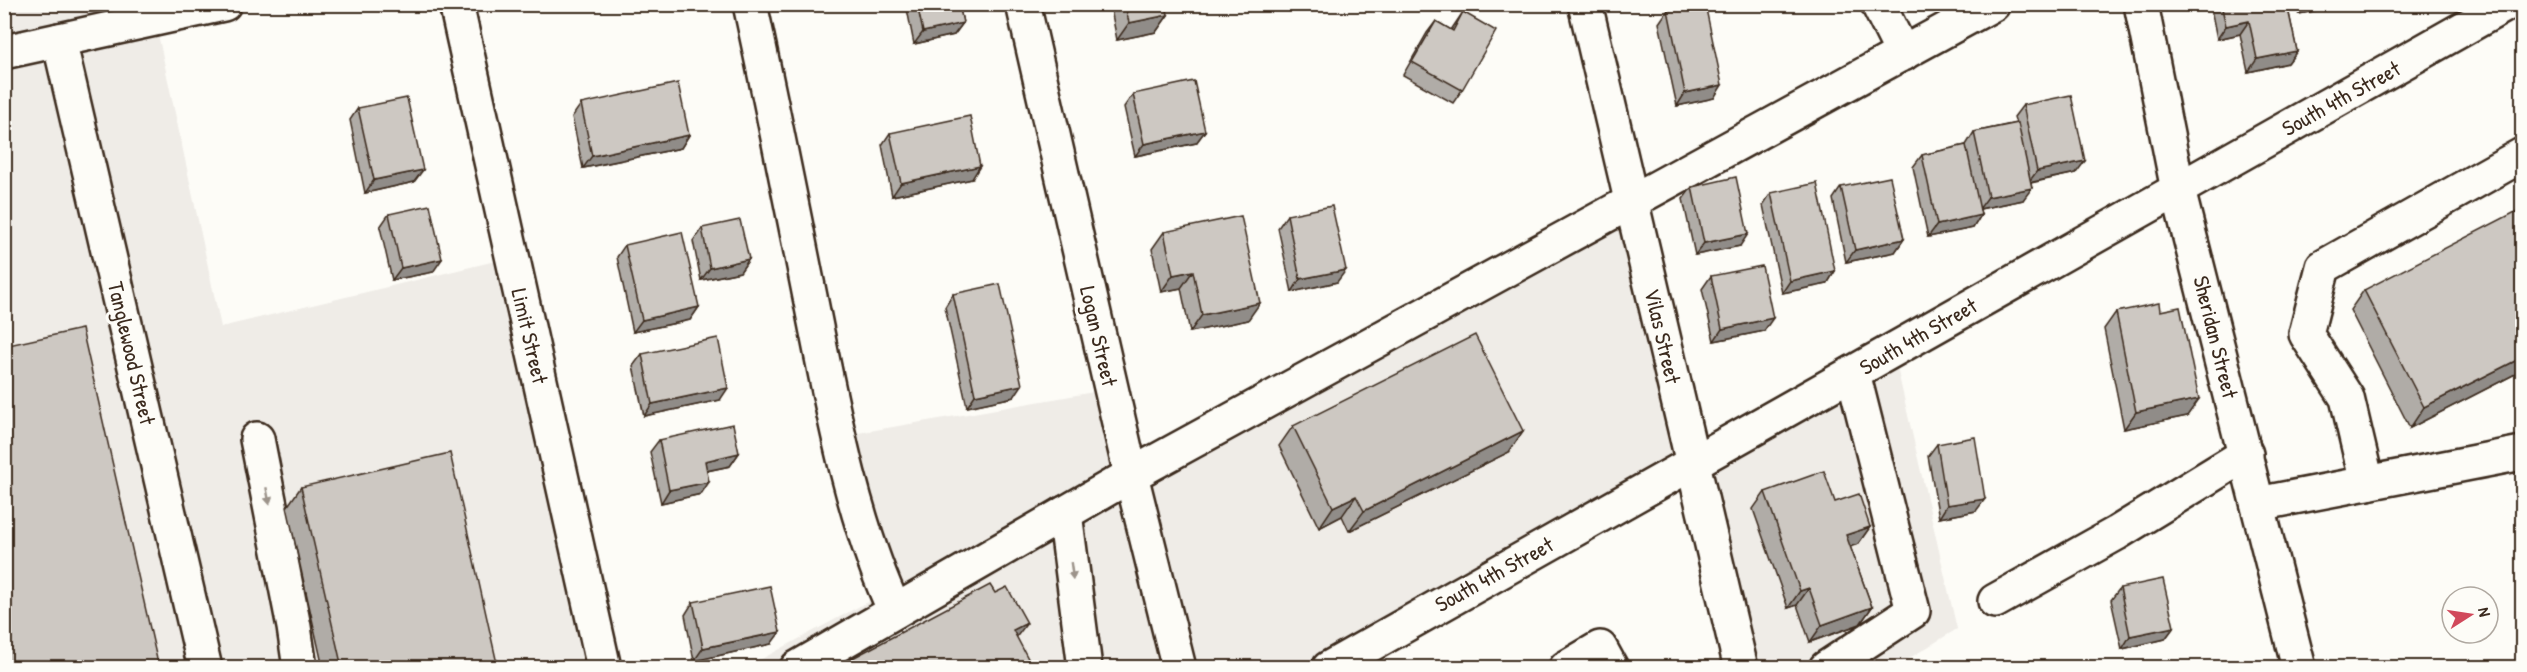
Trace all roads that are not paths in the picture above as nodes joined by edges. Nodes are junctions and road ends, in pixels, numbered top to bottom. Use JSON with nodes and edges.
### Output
{"nodes":[{"id":1,"x":224,"y":4,"type":"edge"},
{"id":2,"x":456,"y":4,"type":"edge"},
{"id":3,"x":750,"y":4,"type":"edge"},
{"id":4,"x":1023,"y":4,"type":"edge"},
{"id":5,"x":1585,"y":4,"type":"edge"},
{"id":6,"x":1878,"y":4,"type":"edge"},
{"id":7,"x":1993,"y":4,"type":"edge"},
{"id":8,"x":2141,"y":4,"type":"edge"},
{"id":9,"x":2507,"y":4,"type":"edge"},
{"id":10,"x":59,"y":40,"type":"junction"},
{"id":11,"x":4,"y":52,"type":"edge"},
{"id":12,"x":1903,"y":54,"type":"junction"},
{"id":13,"x":2523,"y":155,"type":"edge"},
{"id":14,"x":2178,"y":189,"type":"junction"},
{"id":15,"x":1631,"y":202,"type":"junction"},
{"id":16,"x":1853,"y":373,"type":"junction"},
{"id":17,"x":256,"y":439,"type":"dead end"},
{"id":18,"x":2523,"y":453,"type":"edge"},
{"id":19,"x":2246,"y":454,"type":"junction"},
{"id":20,"x":1693,"y":463,"type":"junction"},
{"id":21,"x":1131,"y":475,"type":"junction"},
{"id":22,"x":2367,"y":483,"type":"junction"},
{"id":23,"x":2258,"y":504,"type":"junction"},
{"id":24,"x":1065,"y":513,"type":"junction"},
{"id":25,"x":930,"y":591,"type":"junction"},
{"id":26,"x":1995,"y":601,"type":"dead end"},
{"id":27,"x":895,"y":611,"type":"junction"},
{"id":28,"x":946,"y":621,"type":"edge"},
{"id":29,"x":205,"y":668,"type":"edge"},
{"id":30,"x":300,"y":668,"type":"edge"},
{"id":31,"x":604,"y":668,"type":"edge"},
{"id":32,"x":797,"y":668,"type":"edge"},
{"id":33,"x":1085,"y":668,"type":"edge"},
{"id":34,"x":1179,"y":668,"type":"edge"},
{"id":35,"x":1329,"y":668,"type":"edge"},
{"id":36,"x":1566,"y":668,"type":"edge"},
{"id":37,"x":1611,"y":668,"type":"edge"},
{"id":38,"x":1741,"y":668,"type":"edge"},
{"id":39,"x":1826,"y":668,"type":"edge"},
{"id":40,"x":2300,"y":668,"type":"edge"}],
"edges":[{"from":1,"to":10,"type":"main road"},
{"from":2,"to":31,"type":"main road","name":"Limit Street"},
{"from":3,"to":27,"type":"main road"},
{"from":4,"to":21,"type":"main road","name":"Logan Street"},
{"from":5,"to":15,"type":"main road","name":"Vilas Street"},
{"from":6,"to":12,"type":"main road"},
{"from":7,"to":12,"type":"main road"},
{"from":8,"to":14,"type":"main road","name":"Sheridan Street"},
{"from":9,"to":14,"type":"main road","name":"South 4th Street"},
{"from":10,"to":11,"type":"main road"},
{"from":10,"to":29,"type":"main road","name":"Tanglewood Street"},
{"from":12,"to":15,"type":"main road"},
{"from":13,"to":22,"type":"main road"},
{"from":14,"to":16,"type":"main road","name":"South 4th Street"},
{"from":14,"to":19,"type":"main road","name":"Sheridan Street"},
{"from":15,"to":20,"type":"main road","name":"Vilas Street"},
{"from":15,"to":21,"type":"main road"},
{"from":16,"to":20,"type":"main road","name":"South 4th Street"},
{"from":16,"to":39,"type":"main road"},
{"from":17,"to":30,"type":"main road","one_way":true},
{"from":18,"to":22,"type":"main road"},
{"from":19,"to":23,"type":"main road","name":"Sheridan Street"},
{"from":19,"to":26,"type":"main road"},
{"from":20,"to":35,"type":"main road","name":"South 4th Street"},
{"from":20,"to":38,"type":"main road","name":"Vilas Street"},
{"from":21,"to":24,"type":"main road"},
{"from":21,"to":34,"type":"main road","name":"Logan Street"},
{"from":22,"to":23,"type":"main road"},
{"from":23,"to":40,"type":"main road","name":"Sheridan Street"},
{"from":24,"to":25,"type":"main road"},
{"from":24,"to":33,"type":"main road","one_way":true},
{"from":25,"to":27,"type":"main road"},
{"from":25,"to":28,"type":"main road"},
{"from":27,"to":32,"type":"main road"},
{"from":36,"to":37,"type":"main road"}]}
